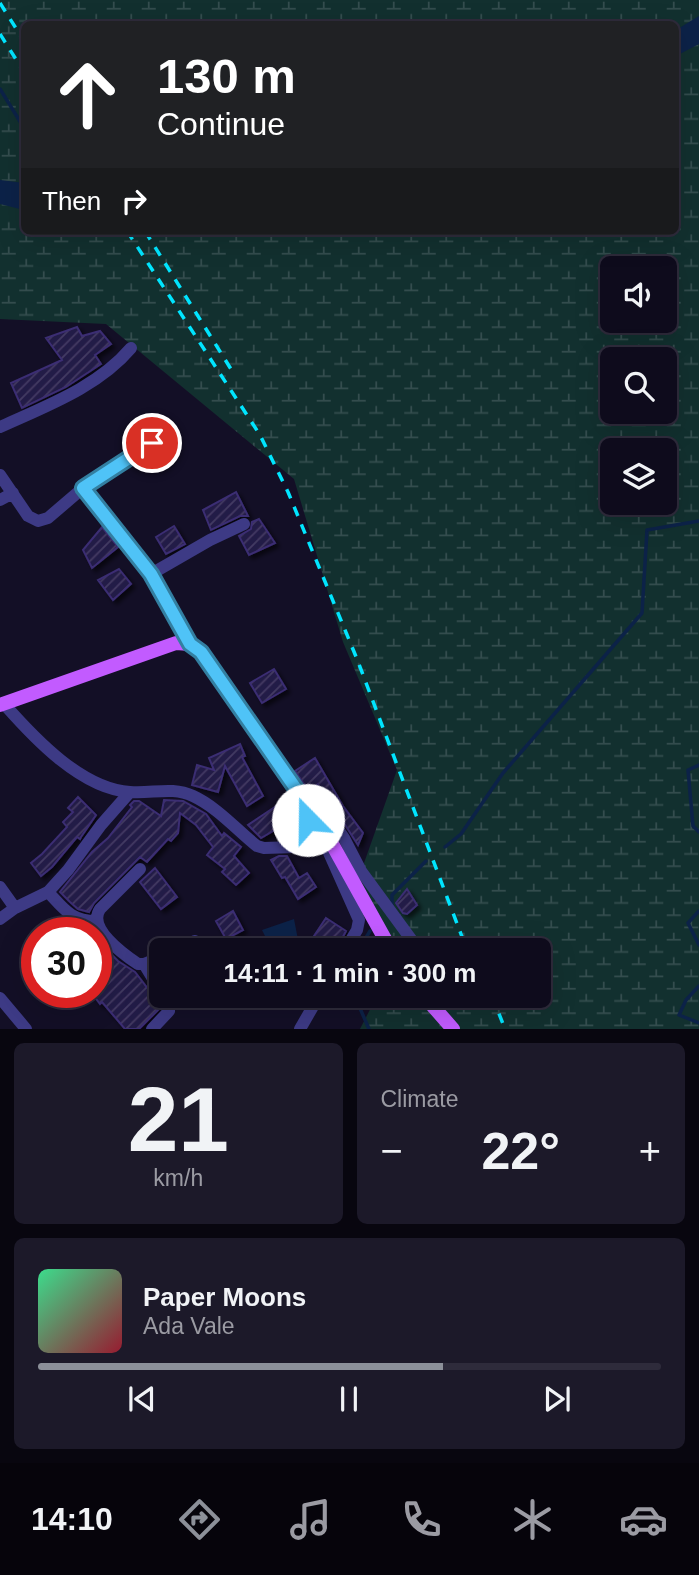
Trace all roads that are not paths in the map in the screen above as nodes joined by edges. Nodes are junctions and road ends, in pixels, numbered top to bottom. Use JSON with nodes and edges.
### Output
{"nodes":[{"id":1,"x":131,"y":348,"type":"dead end"},
{"id":2,"x":0,"y":427,"type":"edge"},
{"id":3,"x":152,"y":443,"type":"dead end"},
{"id":4,"x":0,"y":475,"type":"edge"},
{"id":5,"x":83,"y":488,"type":"junction"},
{"id":6,"x":13,"y":494,"type":"junction"},
{"id":7,"x":0,"y":500,"type":"edge"},
{"id":8,"x":244,"y":524,"type":"dead end"},
{"id":9,"x":151,"y":574,"type":"junction"},
{"id":10,"x":190,"y":644,"type":"junction"},
{"id":11,"x":2,"y":705,"type":"edge"},
{"id":12,"x":130,"y":792,"type":"junction"},
{"id":13,"x":310,"y":809,"type":"junction"},
{"id":14,"x":326,"y":846,"type":"junction"},
{"id":15,"x":140,"y":869,"type":"dead end"},
{"id":16,"x":0,"y":887,"type":"edge"},
{"id":17,"x":48,"y":892,"type":"junction"},
{"id":18,"x":15,"y":908,"type":"junction"},
{"id":19,"x":73,"y":917,"type":"edge"},
{"id":20,"x":96,"y":917,"type":"edge"},
{"id":21,"x":0,"y":919,"type":"edge"},
{"id":22,"x":352,"y":938,"type":"edge"},
{"id":23,"x":384,"y":938,"type":"edge"},
{"id":24,"x":410,"y":938,"type":"edge"},
{"id":25,"x":112,"y":941,"type":"edge"},
{"id":26,"x":149,"y":962,"type":"edge"},
{"id":27,"x":144,"y":964,"type":"junction"},
{"id":28,"x":149,"y":972,"type":"edge"},
{"id":29,"x":0,"y":998,"type":"edge"},
{"id":30,"x":167,"y":1008,"type":"edge"},
{"id":31,"x":312,"y":1008,"type":"edge"},
{"id":32,"x":435,"y":1008,"type":"edge"},
{"id":33,"x":26,"y":1029,"type":"edge"},
{"id":34,"x":152,"y":1029,"type":"edge"},
{"id":35,"x":300,"y":1029,"type":"edge"},
{"id":36,"x":453,"y":1029,"type":"edge"}],
"edges":[{"from":1,"to":2,"type":"street"},
{"from":3,"to":5,"type":"street"},
{"from":4,"to":6,"type":"street"},
{"from":5,"to":6,"type":"street"},
{"from":5,"to":9,"type":"street"},
{"from":6,"to":7,"type":"street"},
{"from":8,"to":9,"type":"street"},
{"from":9,"to":10,"type":"street"},
{"from":10,"to":11,"type":"main road"},
{"from":10,"to":13,"type":"main road"},
{"from":11,"to":12,"type":"street"},
{"from":12,"to":14,"type":"street"},
{"from":12,"to":17,"type":"street"},
{"from":13,"to":14,"type":"street"},
{"from":13,"to":23,"type":"main road"},
{"from":13,"to":24,"type":"street"},
{"from":14,"to":22,"type":"street"},
{"from":15,"to":20,"type":"street"},
{"from":16,"to":18,"type":"street"},
{"from":17,"to":18,"type":"street"},
{"from":17,"to":19,"type":"street"},
{"from":18,"to":21,"type":"street"},
{"from":25,"to":27,"type":"street"},
{"from":26,"to":27,"type":"street"},
{"from":27,"to":28,"type":"street"},
{"from":29,"to":33,"type":"street"},
{"from":30,"to":34,"type":"street"},
{"from":31,"to":35,"type":"street"},
{"from":32,"to":36,"type":"main road"}]}
